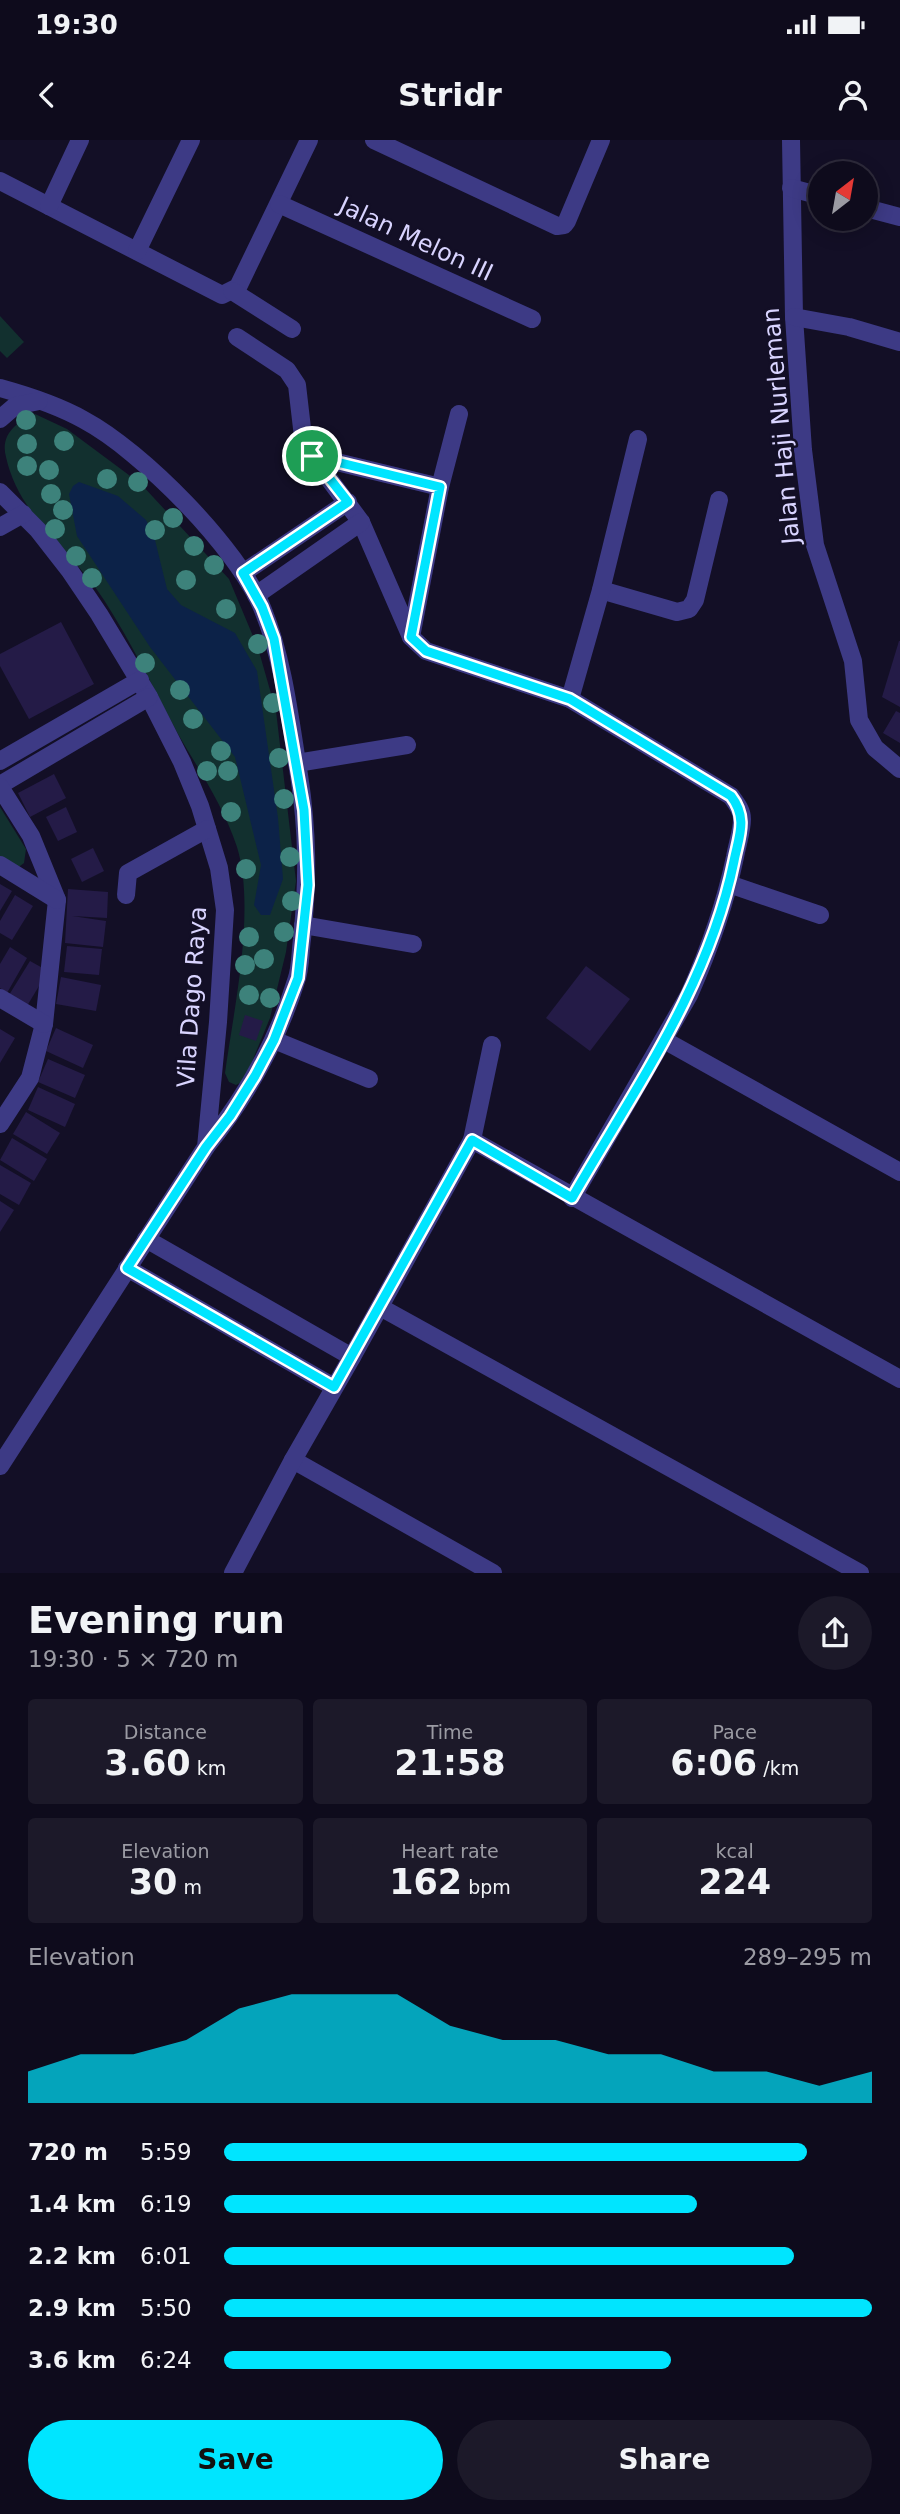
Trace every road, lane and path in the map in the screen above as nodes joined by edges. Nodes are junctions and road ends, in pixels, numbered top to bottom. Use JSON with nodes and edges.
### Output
{"nodes":[{"id":1,"x":80,"y":140,"type":"edge"},
{"id":2,"x":191,"y":140,"type":"edge"},
{"id":3,"x":309,"y":140,"type":"edge"},
{"id":4,"x":374,"y":140,"type":"edge"},
{"id":5,"x":601,"y":140,"type":"edge"},
{"id":6,"x":791,"y":140,"type":"edge"},
{"id":7,"x":0,"y":181,"type":"edge"},
{"id":8,"x":792,"y":188,"type":"junction"},
{"id":9,"x":808,"y":192,"type":"edge"},
{"id":10,"x":279,"y":204,"type":"junction"},
{"id":11,"x":49,"y":206,"type":"junction"},
{"id":12,"x":878,"y":211,"type":"edge"},
{"id":13,"x":900,"y":217,"type":"edge"},
{"id":14,"x":137,"y":251,"type":"junction"},
{"id":15,"x":227,"y":293,"type":"junction"},
{"id":16,"x":794,"y":317,"type":"junction"},
{"id":17,"x":532,"y":319,"type":"dead end"},
{"id":18,"x":292,"y":329,"type":"dead end"},
{"id":19,"x":237,"y":337,"type":"dead end"},
{"id":20,"x":900,"y":342,"type":"edge"},
{"id":21,"x":0,"y":388,"type":"edge"},
{"id":22,"x":42,"y":400,"type":"junction"},
{"id":23,"x":458,"y":414,"type":"dead end"},
{"id":24,"x":0,"y":419,"type":"edge"},
{"id":25,"x":638,"y":439,"type":"dead end"},
{"id":26,"x":312,"y":456,"type":"junction"},
{"id":27,"x":440,"y":487,"type":"junction"},
{"id":28,"x":0,"y":492,"type":"edge"},
{"id":29,"x":719,"y":499,"type":"dead end"},
{"id":30,"x":348,"y":502,"type":"junction"},
{"id":31,"x":23,"y":514,"type":"junction"},
{"id":32,"x":361,"y":522,"type":"junction"},
{"id":33,"x":0,"y":527,"type":"edge"},
{"id":34,"x":243,"y":573,"type":"junction"},
{"id":35,"x":601,"y":590,"type":"junction"},
{"id":36,"x":256,"y":595,"type":"junction"},
{"id":37,"x":411,"y":637,"type":"junction"},
{"id":38,"x":140,"y":680,"type":"junction"},
{"id":39,"x":149,"y":697,"type":"junction"},
{"id":40,"x":570,"y":699,"type":"junction"},
{"id":41,"x":78,"y":716,"type":"junction"},
{"id":42,"x":89,"y":733,"type":"junction"},
{"id":43,"x":407,"y":745,"type":"dead end"},
{"id":44,"x":0,"y":761,"type":"edge"},
{"id":45,"x":297,"y":764,"type":"junction"},
{"id":46,"x":900,"y":769,"type":"edge"},
{"id":47,"x":0,"y":786,"type":"edge"},
{"id":48,"x":207,"y":829,"type":"junction"},
{"id":49,"x":0,"y":865,"type":"edge"},
{"id":50,"x":729,"y":884,"type":"junction"},
{"id":51,"x":125,"y":895,"type":"dead end"},
{"id":52,"x":57,"y":900,"type":"junction"},
{"id":53,"x":820,"y":915,"type":"dead end"},
{"id":54,"x":303,"y":925,"type":"junction"},
{"id":55,"x":413,"y":944,"type":"dead end"},
{"id":56,"x":0,"y":998,"type":"edge"},
{"id":57,"x":44,"y":1024,"type":"junction"},
{"id":58,"x":274,"y":1040,"type":"junction"},
{"id":59,"x":664,"y":1040,"type":"junction"},
{"id":60,"x":492,"y":1045,"type":"dead end"},
{"id":61,"x":369,"y":1079,"type":"dead end"},
{"id":62,"x":0,"y":1124,"type":"edge"},
{"id":63,"x":472,"y":1140,"type":"junction"},
{"id":64,"x":206,"y":1147,"type":"junction"},
{"id":65,"x":900,"y":1172,"type":"edge"},
{"id":66,"x":572,"y":1198,"type":"junction"},
{"id":67,"x":146,"y":1239,"type":"junction"},
{"id":68,"x":127,"y":1268,"type":"junction"},
{"id":69,"x":380,"y":1307,"type":"junction"},
{"id":70,"x":352,"y":1357,"type":"junction"},
{"id":71,"x":900,"y":1379,"type":"edge"},
{"id":72,"x":334,"y":1387,"type":"junction"},
{"id":73,"x":293,"y":1460,"type":"junction"},
{"id":74,"x":0,"y":1466,"type":"edge"},
{"id":75,"x":233,"y":1573,"type":"edge"},
{"id":76,"x":493,"y":1573,"type":"edge"},
{"id":77,"x":860,"y":1573,"type":"edge"}],
"edges":[{"from":1,"to":11,"type":"street"},
{"from":2,"to":14,"type":"street"},
{"from":3,"to":10,"type":"street"},
{"from":4,"to":5,"type":"street"},
{"from":6,"to":8,"type":"street","name":"Jalan Haji Nurleman"},
{"from":7,"to":11,"type":"street"},
{"from":8,"to":9,"type":"street"},
{"from":8,"to":16,"type":"street","name":"Jalan Haji Nurleman"},
{"from":10,"to":15,"type":"street"},
{"from":10,"to":17,"type":"street","name":"Jalan Melon III"},
{"from":11,"to":14,"type":"street"},
{"from":12,"to":13,"type":"street"},
{"from":14,"to":15,"type":"street"},
{"from":15,"to":18,"type":"street"},
{"from":16,"to":20,"type":"street"},
{"from":16,"to":46,"type":"street","name":"Jalan Haji Nurleman"},
{"from":19,"to":26,"type":"street"},
{"from":21,"to":22,"type":"street"},
{"from":22,"to":24,"type":"street"},
{"from":22,"to":34,"type":"street"},
{"from":23,"to":27,"type":"street"},
{"from":25,"to":35,"type":"street"},
{"from":26,"to":27,"type":"street"},
{"from":26,"to":30,"type":"street"},
{"from":27,"to":37,"type":"street"},
{"from":28,"to":31,"type":"street","name":"Vila Dago Raya"},
{"from":29,"to":35,"type":"street"},
{"from":30,"to":32,"type":"street"},
{"from":30,"to":34,"type":"street"},
{"from":31,"to":33,"type":"street"},
{"from":31,"to":38,"type":"street","name":"Vila Dago Raya"},
{"from":32,"to":36,"type":"street"},
{"from":32,"to":37,"type":"street"},
{"from":34,"to":36,"type":"street"},
{"from":35,"to":40,"type":"street"},
{"from":36,"to":45,"type":"street"},
{"from":37,"to":40,"type":"street"},
{"from":38,"to":39,"type":"street","name":"Vila Dago Raya"},
{"from":38,"to":41,"type":"street"},
{"from":39,"to":42,"type":"street"},
{"from":39,"to":48,"type":"street","name":"Vila Dago Raya"},
{"from":40,"to":50,"type":"street"},
{"from":41,"to":42,"type":"street"},
{"from":41,"to":44,"type":"street"},
{"from":42,"to":47,"type":"street"},
{"from":43,"to":45,"type":"street"},
{"from":45,"to":54,"type":"street"},
{"from":47,"to":52,"type":"street"},
{"from":48,"to":51,"type":"street"},
{"from":48,"to":64,"type":"street","name":"Vila Dago Raya"},
{"from":49,"to":52,"type":"street"},
{"from":50,"to":53,"type":"street"},
{"from":50,"to":59,"type":"street"},
{"from":52,"to":57,"type":"street"},
{"from":54,"to":55,"type":"street"},
{"from":54,"to":58,"type":"street"},
{"from":56,"to":57,"type":"street"},
{"from":57,"to":62,"type":"street"},
{"from":58,"to":61,"type":"street"},
{"from":58,"to":64,"type":"street"},
{"from":59,"to":65,"type":"street"},
{"from":59,"to":66,"type":"street"},
{"from":60,"to":63,"type":"street"},
{"from":63,"to":66,"type":"street"},
{"from":63,"to":69,"type":"street"},
{"from":64,"to":67,"type":"street","name":"Vila Dago Raya"},
{"from":66,"to":71,"type":"street"},
{"from":67,"to":68,"type":"street","name":"Vila Dago Raya"},
{"from":67,"to":70,"type":"street"},
{"from":68,"to":72,"type":"street"},
{"from":68,"to":74,"type":"street","name":"Vila Dago Raya"},
{"from":69,"to":70,"type":"street"},
{"from":69,"to":77,"type":"street"},
{"from":70,"to":72,"type":"street"},
{"from":72,"to":73,"type":"street"},
{"from":73,"to":75,"type":"street"},
{"from":73,"to":76,"type":"street"}]}
